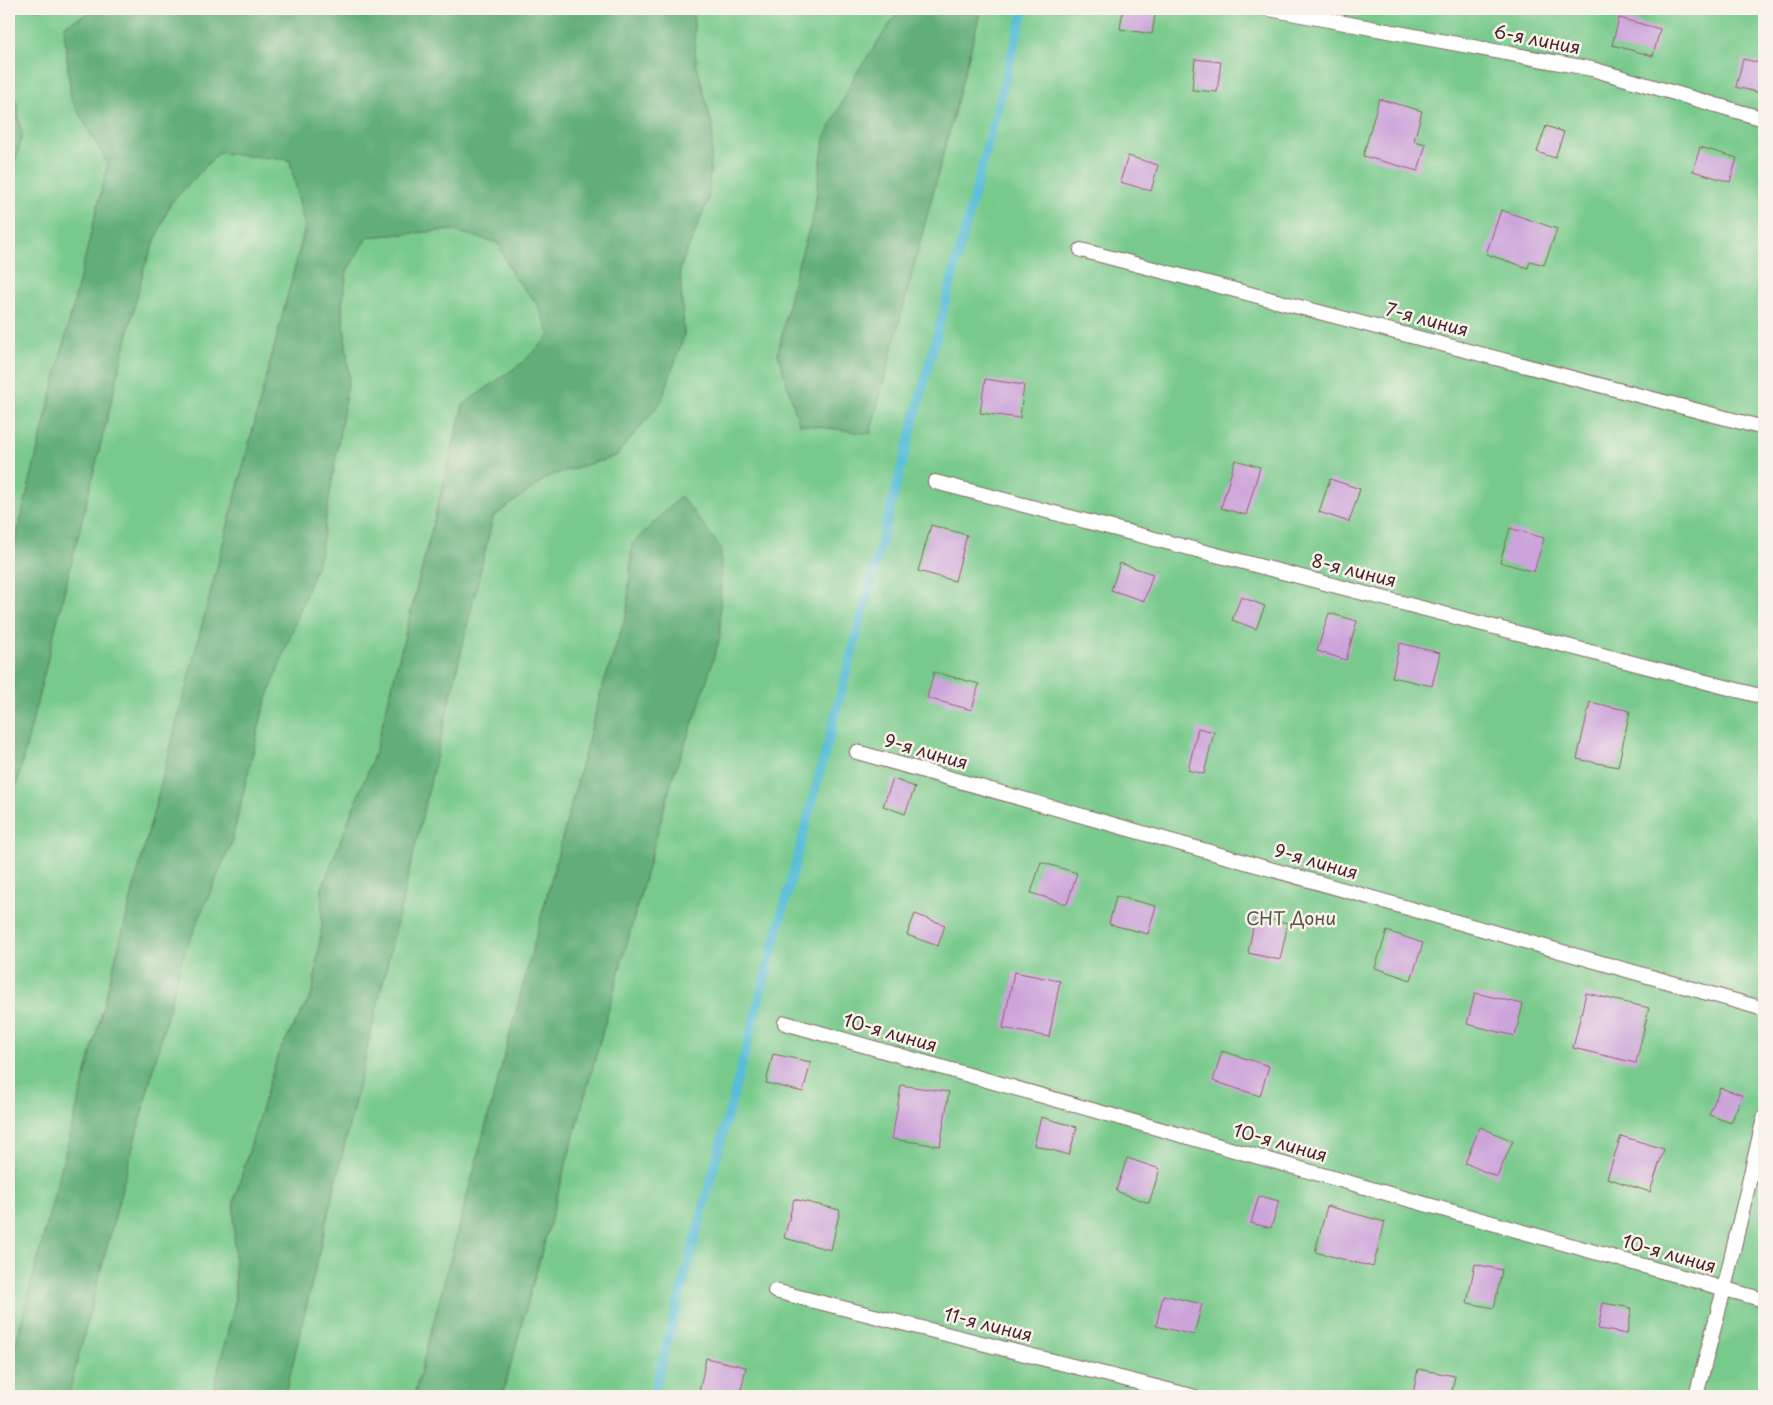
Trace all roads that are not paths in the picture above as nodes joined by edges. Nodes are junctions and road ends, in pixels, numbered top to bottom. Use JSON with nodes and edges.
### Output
{"nodes":[{"id":1,"x":1269,"y":9,"type":"edge"},
{"id":2,"x":1764,"y":119,"type":"edge"},
{"id":3,"x":1081,"y":250,"type":"dead end"},
{"id":4,"x":1764,"y":428,"type":"edge"},
{"id":5,"x":935,"y":482,"type":"dead end"},
{"id":6,"x":1764,"y":696,"type":"edge"},
{"id":7,"x":857,"y":752,"type":"dead end"},
{"id":8,"x":1764,"y":1009,"type":"edge"},
{"id":9,"x":785,"y":1023,"type":"dead end"},
{"id":10,"x":1764,"y":1118,"type":"edge"},
{"id":11,"x":1724,"y":1289,"type":"junction"},
{"id":12,"x":775,"y":1291,"type":"dead end"},
{"id":13,"x":1764,"y":1300,"type":"edge"},
{"id":14,"x":1192,"y":1396,"type":"edge"},
{"id":15,"x":1696,"y":1396,"type":"edge"}],
"edges":[{"from":1,"to":2,"type":"lane","name":"6-я линия"},
{"from":3,"to":4,"type":"lane","name":"7-я линия"},
{"from":5,"to":6,"type":"lane","name":"8-я линия"},
{"from":7,"to":8,"type":"lane","name":"9-я линия"},
{"from":9,"to":11,"type":"lane","name":"10-я линия"},
{"from":10,"to":11,"type":"lane"},
{"from":11,"to":13,"type":"lane","name":"10-я линия"},
{"from":11,"to":15,"type":"lane"},
{"from":12,"to":14,"type":"lane","name":"11-я линия"}]}
